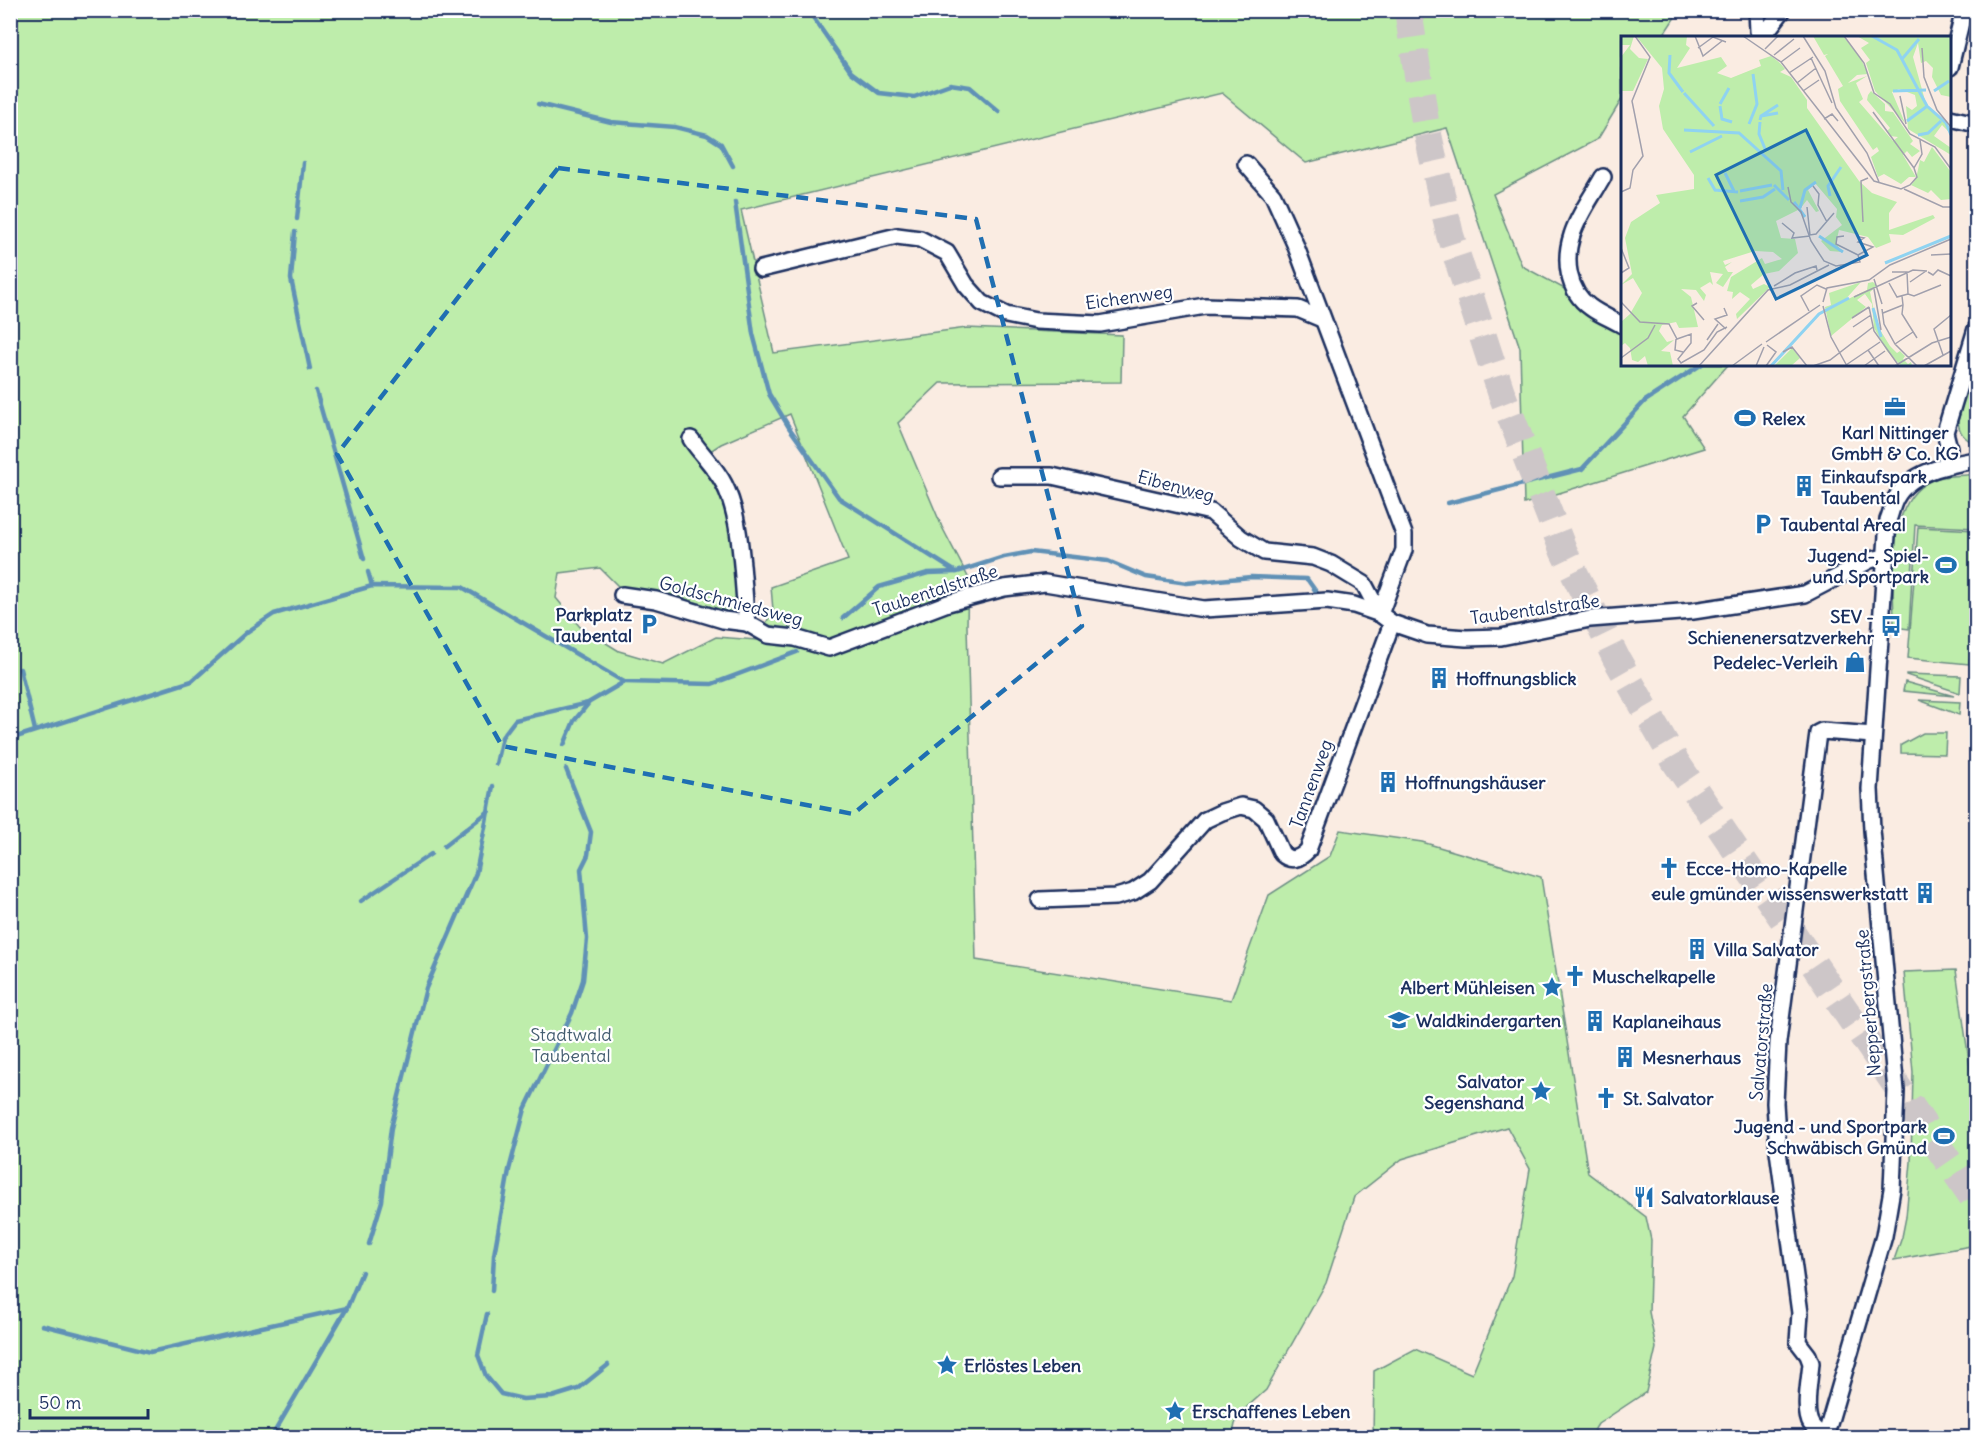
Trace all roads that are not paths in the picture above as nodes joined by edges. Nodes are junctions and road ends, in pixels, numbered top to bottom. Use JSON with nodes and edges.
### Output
{"nodes":[{"id":1,"x":1757,"y":10,"type":"edge"},
{"id":2,"x":1784,"y":10,"type":"edge"},
{"id":3,"x":1964,"y":10,"type":"edge"},
{"id":4,"x":1951,"y":63,"type":"edge"},
{"id":5,"x":1951,"y":117,"type":"edge"},
{"id":6,"x":1977,"y":124,"type":"edge"},
{"id":7,"x":1246,"y":164,"type":"dead end"},
{"id":8,"x":1603,"y":177,"type":"dead end"},
{"id":9,"x":761,"y":269,"type":"dead end"},
{"id":10,"x":1322,"y":318,"type":"junction"},
{"id":11,"x":1621,"y":324,"type":"edge"},
{"id":12,"x":1977,"y":329,"type":"edge"},
{"id":13,"x":691,"y":439,"type":"dead end"},
{"id":14,"x":1975,"y":460,"type":"edge"},
{"id":15,"x":1945,"y":466,"type":"junction"},
{"id":16,"x":999,"y":476,"type":"dead end"},
{"id":17,"x":1885,"y":557,"type":"junction"},
{"id":18,"x":622,"y":595,"type":"dead end"},
{"id":19,"x":1386,"y":618,"type":"junction"},
{"id":20,"x":747,"y":623,"type":"junction"},
{"id":21,"x":829,"y":648,"type":"joint"},
{"id":22,"x":1874,"y":735,"type":"junction"},
{"id":23,"x":1040,"y":900,"type":"dead end"},
{"id":24,"x":1825,"y":1437,"type":"edge"}],
"edges":[{"from":1,"to":2,"type":"street"},
{"from":3,"to":4,"type":"street"},
{"from":5,"to":6,"type":"street"},
{"from":7,"to":10,"type":"street"},
{"from":8,"to":11,"type":"street"},
{"from":9,"to":10,"type":"street","name":"Eichenweg"},
{"from":10,"to":19,"type":"street"},
{"from":12,"to":15,"type":"street"},
{"from":13,"to":20,"type":"street"},
{"from":14,"to":15,"type":"street"},
{"from":15,"to":17,"type":"street"},
{"from":16,"to":19,"type":"street","name":"Eibenweg"},
{"from":17,"to":19,"type":"street","name":"Taubentalstraße"},
{"from":17,"to":22,"type":"street","name":"Nepperbergstraße"},
{"from":18,"to":20,"type":"street","name":"Goldschmiedsweg"},
{"from":19,"to":21,"type":"street","name":"Taubentalstraße"},
{"from":19,"to":23,"type":"street","name":"Tannenweg"},
{"from":20,"to":21,"type":"street","name":"Goldschmiedsweg"},
{"from":22,"to":24,"type":"street","name":"Nepperbergstraße"},
{"from":22,"to":24,"type":"street","name":"Salvatorstraße"}]}
